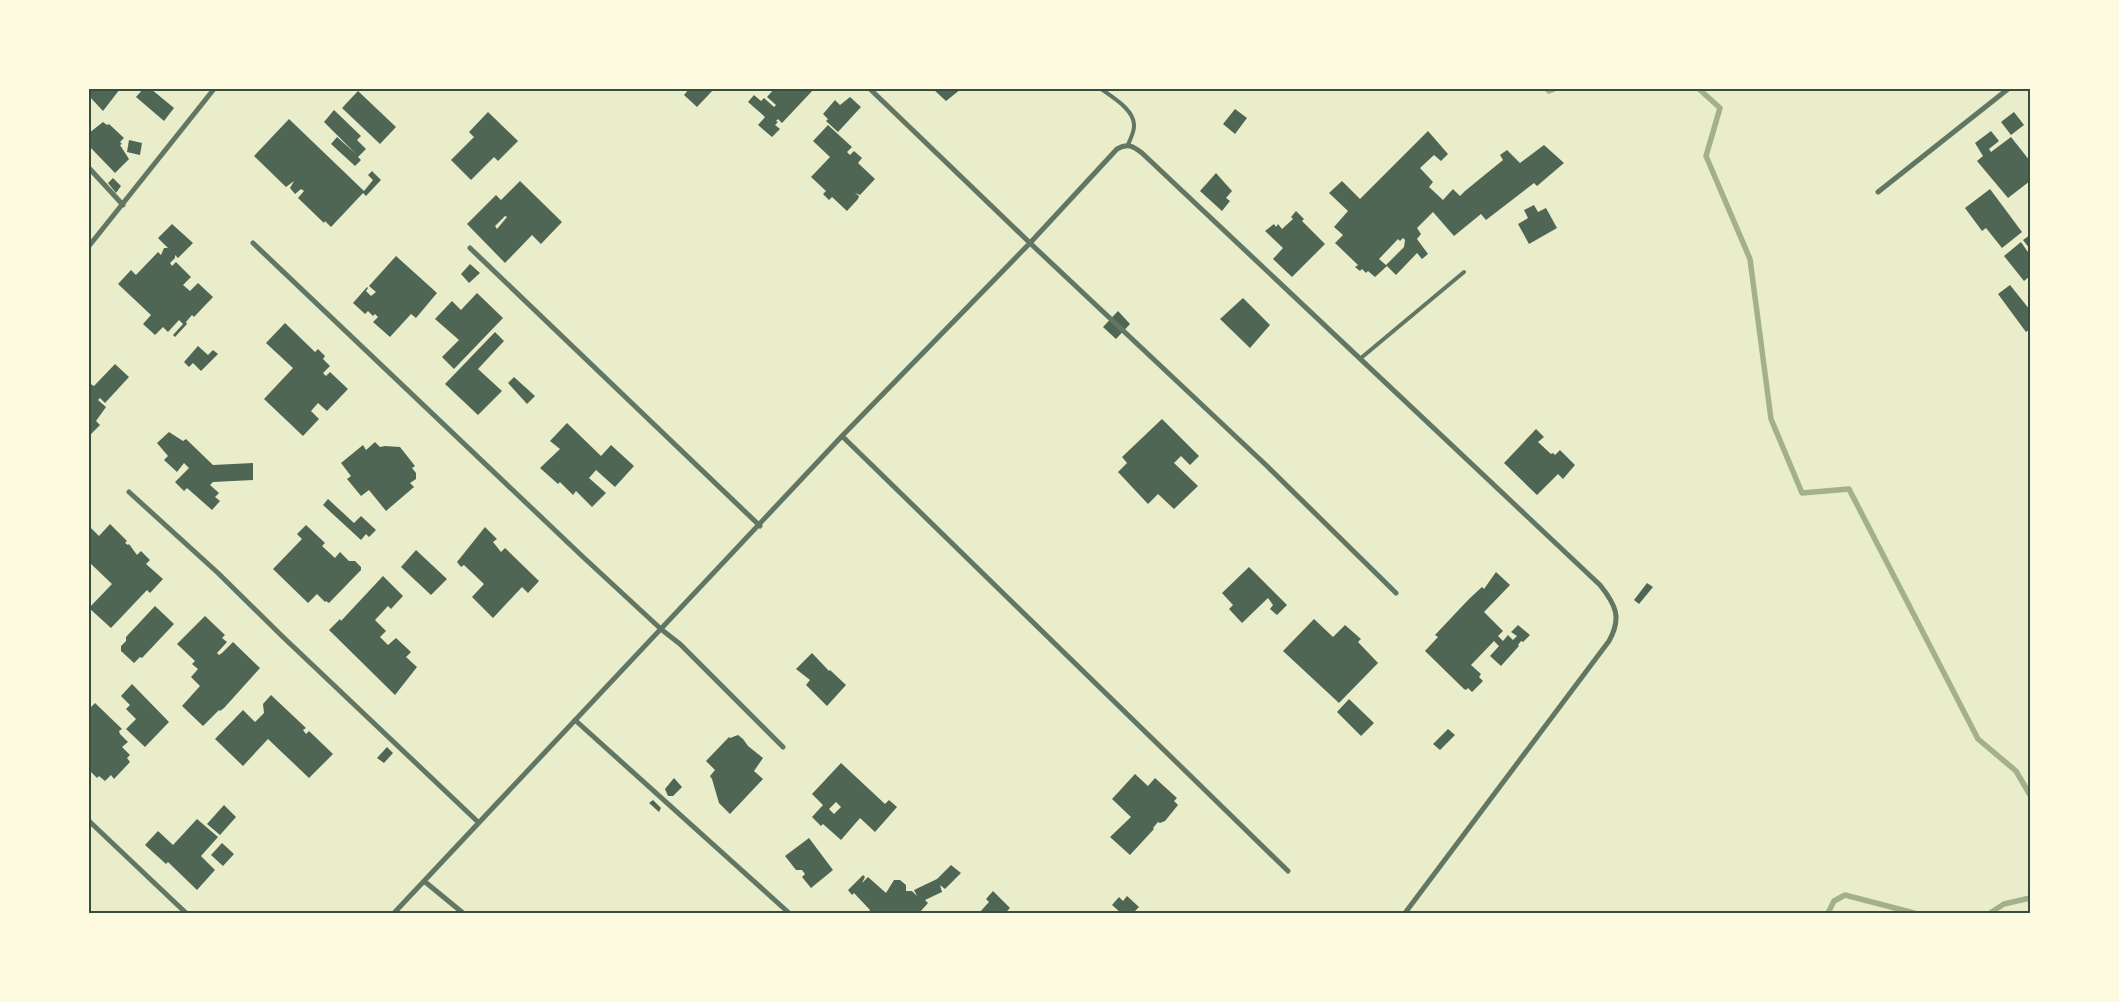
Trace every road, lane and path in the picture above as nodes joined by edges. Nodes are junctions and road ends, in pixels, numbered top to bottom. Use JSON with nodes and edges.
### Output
{"nodes":[{"id":1,"x":214,"y":89,"type":"edge"},
{"id":2,"x":870,"y":89,"type":"edge"},
{"id":3,"x":1100,"y":89,"type":"edge"},
{"id":4,"x":2008,"y":89,"type":"edge"},
{"id":5,"x":1128,"y":145,"type":"junction"},
{"id":6,"x":89,"y":168,"type":"edge"},
{"id":7,"x":1878,"y":192,"type":"dead end"},
{"id":8,"x":124,"y":205,"type":"junction"},
{"id":9,"x":253,"y":243,"type":"dead end"},
{"id":10,"x":1030,"y":243,"type":"junction"},
{"id":11,"x":89,"y":246,"type":"edge"},
{"id":12,"x":470,"y":248,"type":"dead end"},
{"id":13,"x":1464,"y":272,"type":"dead end"},
{"id":14,"x":1361,"y":358,"type":"junction"},
{"id":15,"x":842,"y":436,"type":"junction"},
{"id":16,"x":129,"y":492,"type":"dead end"},
{"id":17,"x":760,"y":526,"type":"junction"},
{"id":18,"x":1396,"y":593,"type":"dead end"},
{"id":19,"x":662,"y":630,"type":"junction"},
{"id":20,"x":575,"y":720,"type":"junction"},
{"id":21,"x":783,"y":747,"type":"dead end"},
{"id":22,"x":89,"y":821,"type":"edge"},
{"id":23,"x":478,"y":822,"type":"junction"},
{"id":24,"x":1288,"y":871,"type":"dead end"},
{"id":25,"x":424,"y":881,"type":"junction"},
{"id":26,"x":186,"y":913,"type":"edge"},
{"id":27,"x":394,"y":913,"type":"edge"},
{"id":28,"x":463,"y":913,"type":"edge"},
{"id":29,"x":789,"y":913,"type":"edge"},
{"id":30,"x":1405,"y":913,"type":"edge"}],
"edges":[{"from":1,"to":8,"type":"street"},
{"from":2,"to":10,"type":"street"},
{"from":3,"to":5,"type":"lane"},
{"from":4,"to":7,"type":"street"},
{"from":5,"to":10,"type":"street"},
{"from":5,"to":14,"type":"street"},
{"from":6,"to":8,"type":"street"},
{"from":8,"to":11,"type":"street"},
{"from":9,"to":19,"type":"street"},
{"from":10,"to":15,"type":"street"},
{"from":10,"to":18,"type":"street"},
{"from":12,"to":17,"type":"street"},
{"from":13,"to":14,"type":"lane"},
{"from":14,"to":30,"type":"street"},
{"from":15,"to":17,"type":"street"},
{"from":15,"to":24,"type":"street"},
{"from":16,"to":23,"type":"street"},
{"from":17,"to":19,"type":"street"},
{"from":19,"to":20,"type":"street"},
{"from":19,"to":21,"type":"street"},
{"from":20,"to":23,"type":"street"},
{"from":20,"to":29,"type":"street"},
{"from":22,"to":26,"type":"street"},
{"from":23,"to":25,"type":"street"},
{"from":25,"to":27,"type":"street"},
{"from":25,"to":28,"type":"street"}]}
